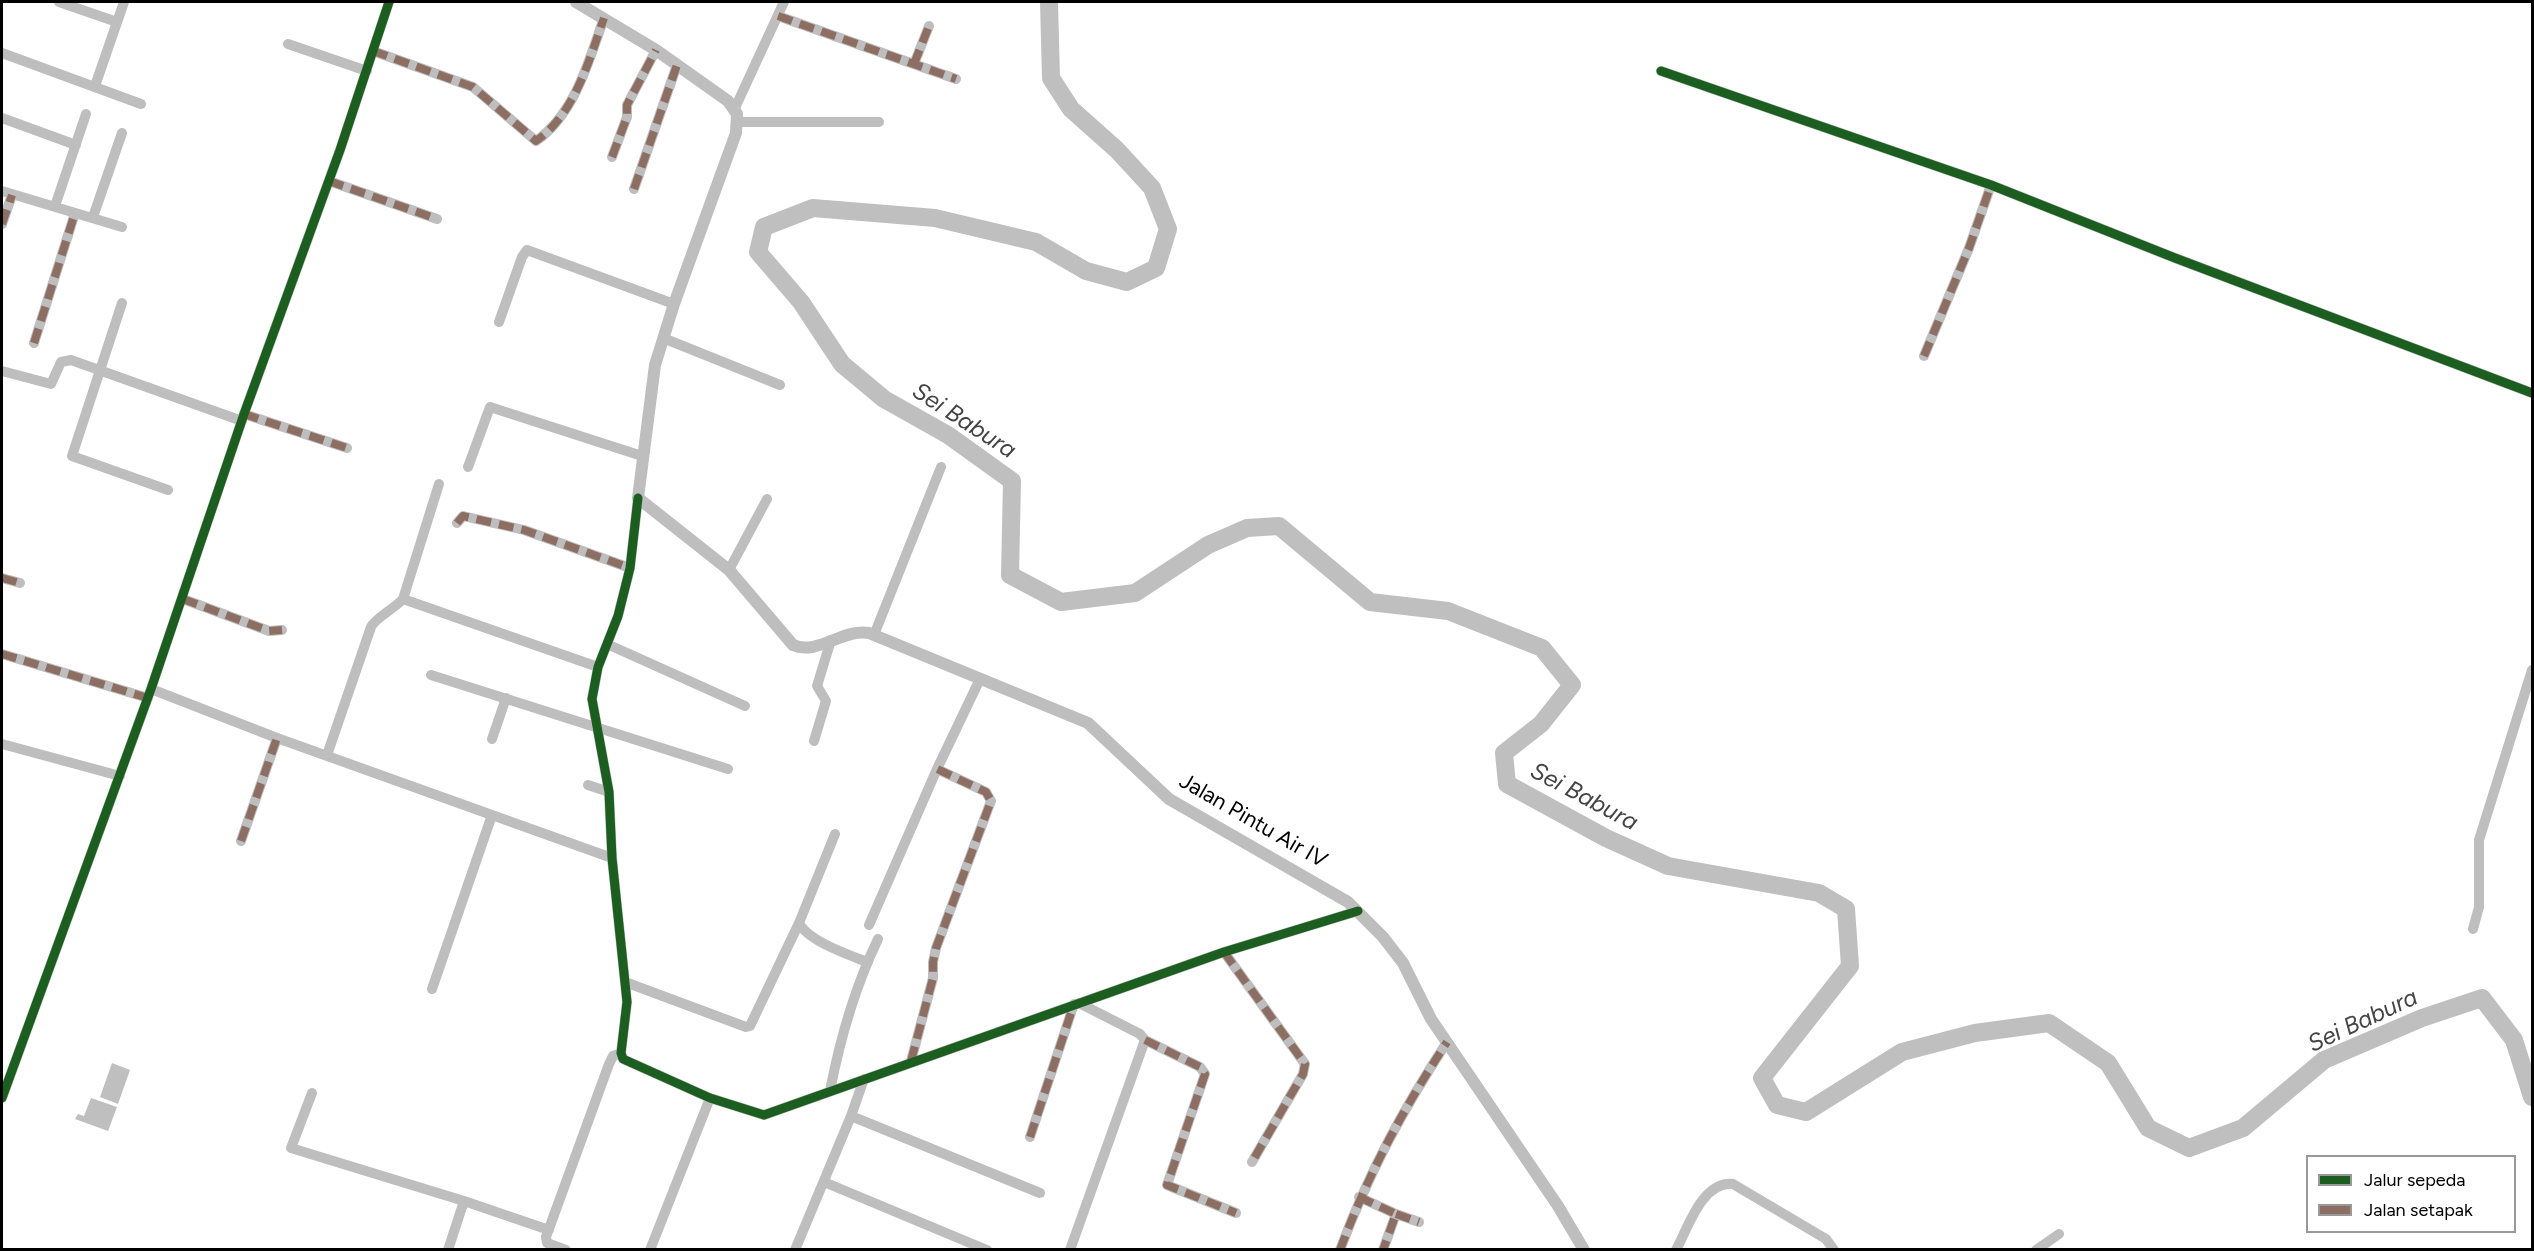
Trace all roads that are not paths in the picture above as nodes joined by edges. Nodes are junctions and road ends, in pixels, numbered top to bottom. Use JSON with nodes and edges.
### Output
{"nodes":[{"id":1,"x":59,"y":2,"type":"edge"},
{"id":2,"x":124,"y":2,"type":"edge"},
{"id":3,"x":389,"y":2,"type":"edge"},
{"id":4,"x":576,"y":2,"type":"edge"},
{"id":5,"x":784,"y":2,"type":"edge"},
{"id":6,"x":778,"y":16,"type":"junction"},
{"id":7,"x":604,"y":18,"type":"junction"},
{"id":8,"x":117,"y":22,"type":"junction"},
{"id":9,"x":929,"y":26,"type":"dead end"},
{"id":10,"x":288,"y":44,"type":"dead end"},
{"id":11,"x":656,"y":50,"type":"junction"},
{"id":12,"x":373,"y":51,"type":"junction"},
{"id":13,"x":2,"y":53,"type":"edge"},
{"id":14,"x":914,"y":64,"type":"junction"},
{"id":15,"x":677,"y":65,"type":"junction"},
{"id":16,"x":1661,"y":70,"type":"dead end"},
{"id":17,"x":367,"y":71,"type":"junction"},
{"id":18,"x":956,"y":79,"type":"dead end"},
{"id":19,"x":95,"y":86,"type":"junction"},
{"id":20,"x":141,"y":104,"type":"dead end"},
{"id":21,"x":735,"y":108,"type":"junction"},
{"id":22,"x":86,"y":114,"type":"dead end"},
{"id":23,"x":2,"y":118,"type":"edge"},
{"id":24,"x":738,"y":122,"type":"junction"},
{"id":25,"x":879,"y":122,"type":"dead end"},
{"id":26,"x":122,"y":133,"type":"dead end"},
{"id":27,"x":76,"y":145,"type":"junction"},
{"id":28,"x":612,"y":157,"type":"dead end"},
{"id":29,"x":329,"y":181,"type":"junction"},
{"id":30,"x":1991,"y":185,"type":"junction"},
{"id":31,"x":634,"y":189,"type":"dead end"},
{"id":32,"x":7,"y":193,"type":"edge"},
{"id":33,"x":55,"y":206,"type":"junction"},
{"id":34,"x":75,"y":213,"type":"junction"},
{"id":35,"x":93,"y":217,"type":"junction"},
{"id":36,"x":437,"y":219,"type":"dead end"},
{"id":37,"x":2,"y":224,"type":"edge"},
{"id":38,"x":122,"y":227,"type":"dead end"},
{"id":39,"x":122,"y":303,"type":"dead end"},
{"id":40,"x":674,"y":304,"type":"junction"},
{"id":41,"x":499,"y":322,"type":"dead end"},
{"id":42,"x":663,"y":338,"type":"junction"},
{"id":43,"x":34,"y":343,"type":"dead end"},
{"id":44,"x":1924,"y":356,"type":"dead end"},
{"id":45,"x":2,"y":370,"type":"edge"},
{"id":46,"x":99,"y":370,"type":"junction"},
{"id":47,"x":780,"y":385,"type":"dead end"},
{"id":48,"x":2532,"y":393,"type":"edge"},
{"id":49,"x":243,"y":417,"type":"junction"},
{"id":50,"x":347,"y":448,"type":"dead end"},
{"id":51,"x":642,"y":456,"type":"junction"},
{"id":52,"x":468,"y":467,"type":"dead end"},
{"id":53,"x":940,"y":468,"type":"dead end"},
{"id":54,"x":439,"y":484,"type":"dead end"},
{"id":55,"x":168,"y":490,"type":"dead end"},
{"id":56,"x":638,"y":498,"type":"junction"},
{"id":57,"x":767,"y":499,"type":"dead end"},
{"id":58,"x":458,"y":523,"type":"dead end"},
{"id":59,"x":630,"y":568,"type":"junction"},
{"id":60,"x":729,"y":570,"type":"junction"},
{"id":61,"x":2,"y":578,"type":"edge"},
{"id":62,"x":20,"y":583,"type":"dead end"},
{"id":63,"x":403,"y":598,"type":"junction"},
{"id":64,"x":183,"y":599,"type":"junction"},
{"id":65,"x":282,"y":630,"type":"dead end"},
{"id":66,"x":874,"y":635,"type":"junction"},
{"id":67,"x":831,"y":640,"type":"junction"},
{"id":68,"x":607,"y":644,"type":"junction"},
{"id":69,"x":2,"y":654,"type":"edge"},
{"id":70,"x":598,"y":667,"type":"junction"},
{"id":71,"x":2532,"y":670,"type":"edge"},
{"id":72,"x":431,"y":675,"type":"dead end"},
{"id":73,"x":980,"y":679,"type":"junction"},
{"id":74,"x":150,"y":693,"type":"junction"},
{"id":75,"x":506,"y":699,"type":"junction"},
{"id":76,"x":745,"y":706,"type":"dead end"},
{"id":77,"x":599,"y":727,"type":"junction"},
{"id":78,"x":278,"y":738,"type":"junction"},
{"id":79,"x":492,"y":739,"type":"dead end"},
{"id":80,"x":814,"y":741,"type":"dead end"},
{"id":81,"x":2,"y":744,"type":"edge"},
{"id":82,"x":327,"y":755,"type":"junction"},
{"id":83,"x":728,"y":769,"type":"dead end"},
{"id":84,"x":936,"y":769,"type":"junction"},
{"id":85,"x":120,"y":776,"type":"junction"},
{"id":86,"x":588,"y":785,"type":"dead end"},
{"id":87,"x":609,"y":792,"type":"junction"},
{"id":88,"x":492,"y":815,"type":"junction"},
{"id":89,"x":835,"y":834,"type":"dead end"},
{"id":90,"x":241,"y":841,"type":"dead end"},
{"id":91,"x":612,"y":858,"type":"junction"},
{"id":92,"x":1358,"y":911,"type":"junction"},
{"id":93,"x":799,"y":923,"type":"junction"},
{"id":94,"x":869,"y":925,"type":"dead end"},
{"id":95,"x":2473,"y":929,"type":"dead end"},
{"id":96,"x":878,"y":939,"type":"dead end"},
{"id":97,"x":1224,"y":952,"type":"junction"},
{"id":98,"x":867,"y":962,"type":"junction"},
{"id":99,"x":625,"y":982,"type":"junction"},
{"id":100,"x":432,"y":989,"type":"dead end"},
{"id":101,"x":1076,"y":1004,"type":"junction"},
{"id":102,"x":1145,"y":1040,"type":"junction"},
{"id":103,"x":1447,"y":1042,"type":"junction"},
{"id":104,"x":621,"y":1053,"type":"junction"},
{"id":105,"x":911,"y":1061,"type":"junction"},
{"id":106,"x":864,"y":1079,"type":"junction"},
{"id":107,"x":830,"y":1091,"type":"junction"},
{"id":108,"x":312,"y":1093,"type":"dead end"},
{"id":109,"x":2,"y":1098,"type":"edge"},
{"id":110,"x":710,"y":1098,"type":"junction"},
{"id":111,"x":851,"y":1116,"type":"junction"},
{"id":112,"x":1030,"y":1137,"type":"dead end"},
{"id":113,"x":1252,"y":1162,"type":"dead end"},
{"id":114,"x":824,"y":1182,"type":"junction"},
{"id":115,"x":1040,"y":1193,"type":"dead end"},
{"id":116,"x":1359,"y":1197,"type":"junction"},
{"id":117,"x":464,"y":1201,"type":"junction"},
{"id":118,"x":1236,"y":1213,"type":"dead end"},
{"id":119,"x":1395,"y":1214,"type":"junction"},
{"id":120,"x":1419,"y":1222,"type":"dead end"},
{"id":121,"x":549,"y":1230,"type":"junction"},
{"id":122,"x":2059,"y":1234,"type":"dead end"},
{"id":123,"x":448,"y":1250,"type":"edge"},
{"id":124,"x":566,"y":1250,"type":"edge"},
{"id":125,"x":650,"y":1250,"type":"edge"},
{"id":126,"x":795,"y":1250,"type":"edge"},
{"id":127,"x":987,"y":1250,"type":"edge"},
{"id":128,"x":1070,"y":1250,"type":"edge"},
{"id":129,"x":1340,"y":1250,"type":"edge"},
{"id":130,"x":1383,"y":1250,"type":"edge"},
{"id":131,"x":1584,"y":1250,"type":"edge"},
{"id":132,"x":1676,"y":1250,"type":"edge"},
{"id":133,"x":1834,"y":1250,"type":"edge"},
{"id":134,"x":2036,"y":1250,"type":"edge"}],
"edges":[{"from":1,"to":8,"type":"street"},
{"from":2,"to":8,"type":"street"},
{"from":3,"to":12,"type":"street"},
{"from":4,"to":7,"type":"main road"},
{"from":5,"to":6,"type":"street"},
{"from":6,"to":14,"type":"street"},
{"from":6,"to":21,"type":"street"},
{"from":7,"to":11,"type":"main road"},
{"from":7,"to":12,"type":"street"},
{"from":8,"to":19,"type":"street"},
{"from":9,"to":14,"type":"street"},
{"from":10,"to":17,"type":"street"},
{"from":11,"to":15,"type":"main road"},
{"from":11,"to":28,"type":"street"},
{"from":12,"to":17,"type":"street"},
{"from":13,"to":19,"type":"street"},
{"from":14,"to":18,"type":"street"},
{"from":15,"to":21,"type":"main road"},
{"from":15,"to":31,"type":"street"},
{"from":16,"to":30,"type":"street"},
{"from":17,"to":29,"type":"street"},
{"from":19,"to":20,"type":"street"},
{"from":21,"to":24,"type":"main road"},
{"from":22,"to":27,"type":"street"},
{"from":23,"to":27,"type":"street"},
{"from":24,"to":25,"type":"street"},
{"from":24,"to":40,"type":"main road"},
{"from":26,"to":35,"type":"street"},
{"from":27,"to":33,"type":"street"},
{"from":29,"to":36,"type":"street"},
{"from":29,"to":49,"type":"street"},
{"from":30,"to":44,"type":"street"},
{"from":30,"to":48,"type":"street"},
{"from":32,"to":33,"type":"street"},
{"from":32,"to":37,"type":"street"},
{"from":33,"to":34,"type":"street"},
{"from":34,"to":35,"type":"street"},
{"from":34,"to":43,"type":"street"},
{"from":35,"to":38,"type":"street"},
{"from":39,"to":46,"type":"street"},
{"from":40,"to":41,"type":"street"},
{"from":40,"to":42,"type":"main road"},
{"from":42,"to":47,"type":"street"},
{"from":42,"to":51,"type":"main road"},
{"from":45,"to":46,"type":"street"},
{"from":46,"to":49,"type":"street"},
{"from":46,"to":55,"type":"street"},
{"from":49,"to":50,"type":"street"},
{"from":49,"to":64,"type":"street"},
{"from":51,"to":52,"type":"street"},
{"from":51,"to":56,"type":"main road"},
{"from":53,"to":66,"type":"street"},
{"from":54,"to":63,"type":"street"},
{"from":56,"to":59,"type":"street"},
{"from":56,"to":60,"type":"main road","name":"Jalan Pintu Air IV"},
{"from":57,"to":60,"type":"street"},
{"from":58,"to":59,"type":"street"},
{"from":59,"to":68,"type":"street"},
{"from":60,"to":67,"type":"main road","name":"Jalan Pintu Air IV"},
{"from":61,"to":62,"type":"street"},
{"from":63,"to":70,"type":"street"},
{"from":63,"to":82,"type":"street"},
{"from":64,"to":65,"type":"street"},
{"from":64,"to":74,"type":"street"},
{"from":66,"to":67,"type":"main road","name":"Jalan Pintu Air IV"},
{"from":66,"to":73,"type":"main road","name":"Jalan Pintu Air IV"},
{"from":67,"to":80,"type":"street"},
{"from":68,"to":70,"type":"street"},
{"from":68,"to":76,"type":"street"},
{"from":69,"to":74,"type":"street"},
{"from":70,"to":77,"type":"street"},
{"from":71,"to":95,"type":"street"},
{"from":72,"to":75,"type":"street"},
{"from":73,"to":84,"type":"street"},
{"from":73,"to":92,"type":"main road","name":"Jalan Pintu Air IV"},
{"from":74,"to":78,"type":"street"},
{"from":74,"to":85,"type":"street"},
{"from":75,"to":77,"type":"street"},
{"from":75,"to":79,"type":"street"},
{"from":77,"to":83,"type":"street"},
{"from":77,"to":87,"type":"street"},
{"from":78,"to":82,"type":"street"},
{"from":78,"to":90,"type":"street"},
{"from":81,"to":85,"type":"street"},
{"from":82,"to":88,"type":"street"},
{"from":84,"to":94,"type":"street"},
{"from":84,"to":105,"type":"street"},
{"from":85,"to":109,"type":"street"},
{"from":86,"to":87,"type":"street"},
{"from":87,"to":91,"type":"street"},
{"from":88,"to":91,"type":"street"},
{"from":88,"to":100,"type":"street"},
{"from":89,"to":93,"type":"street"},
{"from":91,"to":99,"type":"street"},
{"from":92,"to":97,"type":"street"},
{"from":92,"to":103,"type":"main road","name":"Jalan Pintu Air IV"},
{"from":93,"to":98,"type":"street"},
{"from":93,"to":99,"type":"street"},
{"from":96,"to":98,"type":"street"},
{"from":97,"to":101,"type":"street"},
{"from":97,"to":113,"type":"street"},
{"from":98,"to":107,"type":"street"},
{"from":99,"to":104,"type":"street"},
{"from":101,"to":102,"type":"street"},
{"from":101,"to":105,"type":"street"},
{"from":101,"to":112,"type":"street"},
{"from":102,"to":118,"type":"street"},
{"from":102,"to":128,"type":"street"},
{"from":103,"to":116,"type":"street"},
{"from":103,"to":131,"type":"main road","name":"Jalan Pintu Air IV"},
{"from":104,"to":110,"type":"street"},
{"from":104,"to":121,"type":"street"},
{"from":105,"to":106,"type":"street"},
{"from":106,"to":107,"type":"street"},
{"from":106,"to":111,"type":"street"},
{"from":107,"to":110,"type":"street"},
{"from":108,"to":117,"type":"street"},
{"from":110,"to":125,"type":"street"},
{"from":111,"to":114,"type":"street"},
{"from":111,"to":115,"type":"street"},
{"from":114,"to":126,"type":"street"},
{"from":114,"to":127,"type":"street"},
{"from":116,"to":119,"type":"street"},
{"from":116,"to":129,"type":"street"},
{"from":117,"to":121,"type":"street"},
{"from":117,"to":123,"type":"street"},
{"from":119,"to":120,"type":"street"},
{"from":119,"to":130,"type":"street"},
{"from":121,"to":124,"type":"street"},
{"from":122,"to":134,"type":"street"},
{"from":132,"to":133,"type":"street"}]}
